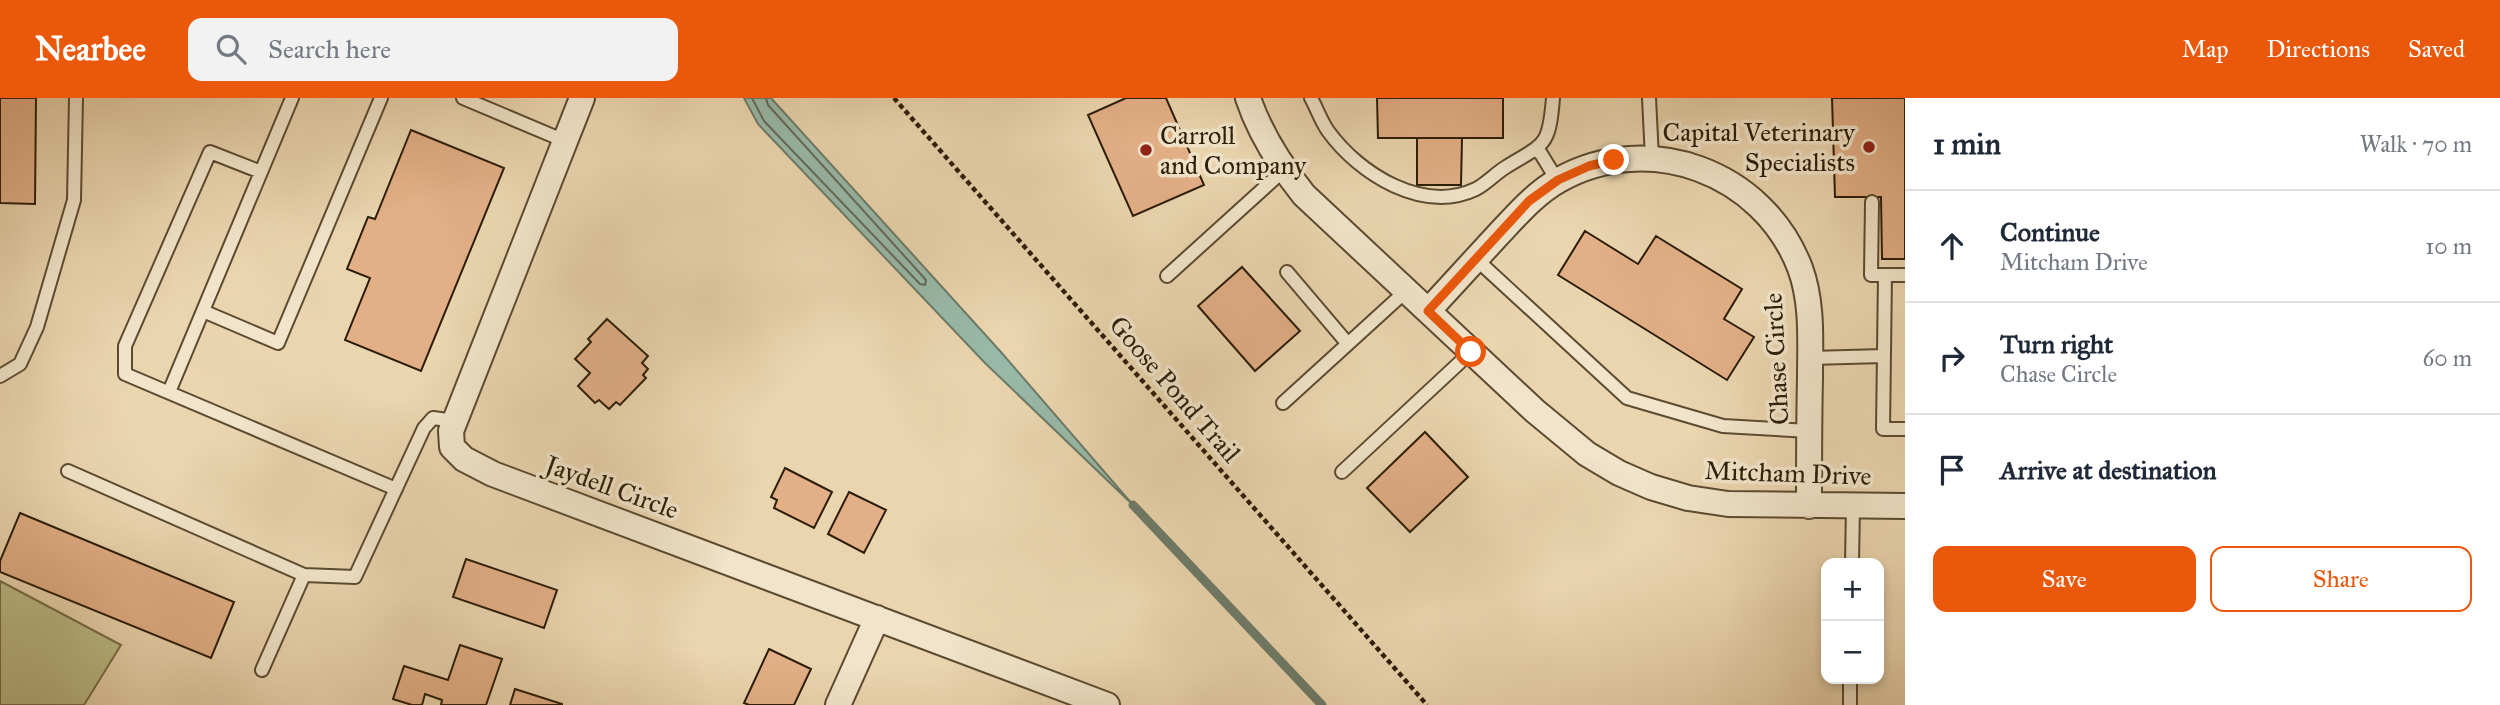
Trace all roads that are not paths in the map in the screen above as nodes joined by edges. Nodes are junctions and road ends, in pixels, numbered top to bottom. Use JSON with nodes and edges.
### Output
{"nodes":[{"id":1,"x":76,"y":98,"type":"edge"},
{"id":2,"x":292,"y":98,"type":"edge"},
{"id":3,"x":381,"y":98,"type":"edge"},
{"id":4,"x":463,"y":98,"type":"edge"},
{"id":5,"x":582,"y":98,"type":"edge"},
{"id":6,"x":1248,"y":98,"type":"edge"},
{"id":7,"x":1311,"y":98,"type":"edge"},
{"id":8,"x":1553,"y":98,"type":"edge"},
{"id":9,"x":1649,"y":98,"type":"edge"},
{"id":10,"x":565,"y":141,"type":"junction"},
{"id":11,"x":1538,"y":149,"type":"junction"},
{"id":12,"x":1652,"y":158,"type":"junction"},
{"id":13,"x":1284,"y":170,"type":"junction"},
{"id":14,"x":261,"y":172,"type":"junction"},
{"id":15,"x":1558,"y":180,"type":"junction"},
{"id":16,"x":1871,"y":202,"type":"dead end"},
{"id":17,"x":1476,"y":259,"type":"junction"},
{"id":18,"x":1286,"y":272,"type":"dead end"},
{"id":19,"x":1885,"y":275,"type":"junction"},
{"id":20,"x":1905,"y":275,"type":"edge"},
{"id":21,"x":1167,"y":276,"type":"dead end"},
{"id":22,"x":1406,"y":291,"type":"junction"},
{"id":23,"x":203,"y":311,"type":"junction"},
{"id":24,"x":1428,"y":311,"type":"junction"},
{"id":25,"x":1348,"y":344,"type":"junction"},
{"id":26,"x":1471,"y":352,"type":"junction"},
{"id":27,"x":1884,"y":356,"type":"junction"},
{"id":28,"x":1810,"y":358,"type":"junction"},
{"id":29,"x":0,"y":376,"type":"edge"},
{"id":30,"x":169,"y":392,"type":"junction"},
{"id":31,"x":1283,"y":403,"type":"dead end"},
{"id":32,"x":455,"y":421,"type":"junction"},
{"id":33,"x":1905,"y":429,"type":"edge"},
{"id":34,"x":1809,"y":431,"type":"junction"},
{"id":35,"x":68,"y":471,"type":"dead end"},
{"id":36,"x":1342,"y":472,"type":"dead end"},
{"id":37,"x":396,"y":489,"type":"junction"},
{"id":38,"x":1809,"y":506,"type":"junction"},
{"id":39,"x":1853,"y":506,"type":"junction"},
{"id":40,"x":1905,"y":506,"type":"edge"},
{"id":41,"x":1852,"y":558,"type":"edge"},
{"id":42,"x":304,"y":575,"type":"junction"},
{"id":43,"x":877,"y":618,"type":"junction"},
{"id":44,"x":262,"y":670,"type":"dead end"},
{"id":45,"x":1850,"y":684,"type":"edge"},
{"id":46,"x":838,"y":705,"type":"edge"},
{"id":47,"x":1107,"y":705,"type":"edge"},
{"id":48,"x":1850,"y":705,"type":"edge"}],
"edges":[{"from":1,"to":29,"type":"lane"},
{"from":2,"to":14,"type":"lane"},
{"from":3,"to":23,"type":"lane"},
{"from":4,"to":10,"type":"lane"},
{"from":5,"to":10,"type":"street","name":"Jaydell Circle"},
{"from":6,"to":13,"type":"street","name":"Mitcham Drive"},
{"from":7,"to":11,"type":"lane"},
{"from":8,"to":11,"type":"lane"},
{"from":9,"to":12,"type":"lane"},
{"from":10,"to":32,"type":"street","name":"Jaydell Circle"},
{"from":11,"to":15,"type":"lane"},
{"from":12,"to":15,"type":"street","name":"Chase Circle"},
{"from":12,"to":28,"type":"street","name":"Chase Circle"},
{"from":13,"to":21,"type":"lane"},
{"from":13,"to":22,"type":"street","name":"Mitcham Drive"},
{"from":14,"to":23,"type":"lane"},
{"from":14,"to":30,"type":"lane"},
{"from":15,"to":17,"type":"street","name":"Chase Circle"},
{"from":16,"to":19,"type":"lane"},
{"from":17,"to":24,"type":"street","name":"Chase Circle"},
{"from":17,"to":34,"type":"lane"},
{"from":18,"to":25,"type":"lane"},
{"from":19,"to":20,"type":"lane"},
{"from":19,"to":27,"type":"lane"},
{"from":22,"to":24,"type":"street","name":"Mitcham Drive"},
{"from":22,"to":25,"type":"lane"},
{"from":23,"to":30,"type":"lane"},
{"from":24,"to":26,"type":"street","name":"Mitcham Drive"},
{"from":25,"to":31,"type":"lane"},
{"from":26,"to":36,"type":"lane"},
{"from":26,"to":38,"type":"street","name":"Mitcham Drive"},
{"from":27,"to":28,"type":"lane"},
{"from":27,"to":33,"type":"lane"},
{"from":28,"to":34,"type":"street","name":"Chase Circle"},
{"from":30,"to":37,"type":"lane"},
{"from":32,"to":37,"type":"lane"},
{"from":32,"to":43,"type":"street","name":"Jaydell Circle"},
{"from":34,"to":38,"type":"street","name":"Chase Circle"},
{"from":35,"to":42,"type":"lane"},
{"from":37,"to":42,"type":"lane"},
{"from":38,"to":39,"type":"street","name":"Mitcham Drive"},
{"from":39,"to":40,"type":"street","name":"Mitcham Drive"},
{"from":39,"to":41,"type":"lane"},
{"from":42,"to":44,"type":"lane"},
{"from":43,"to":46,"type":"street"},
{"from":43,"to":47,"type":"street","name":"Jaydell Circle"},
{"from":45,"to":48,"type":"lane"}]}
